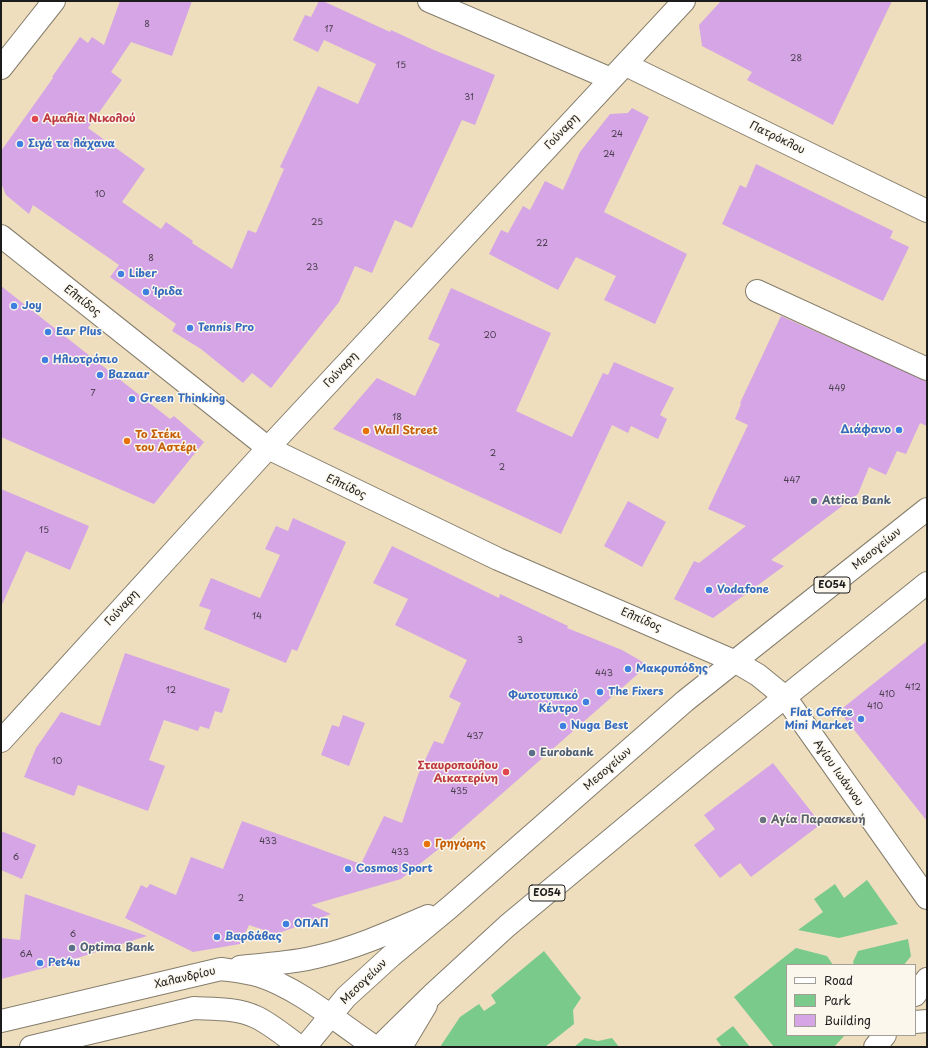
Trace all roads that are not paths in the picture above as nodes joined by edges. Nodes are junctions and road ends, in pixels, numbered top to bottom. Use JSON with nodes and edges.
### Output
{"nodes":[{"id":1,"x":54,"y":1,"type":"edge"},
{"id":2,"x":429,"y":1,"type":"edge"},
{"id":3,"x":684,"y":1,"type":"edge"},
{"id":4,"x":626,"y":65,"type":"junction"},
{"id":5,"x":1,"y":68,"type":"edge"},
{"id":6,"x":611,"y":79,"type":"junction"},
{"id":7,"x":927,"y":211,"type":"edge"},
{"id":8,"x":1,"y":236,"type":"edge"},
{"id":9,"x":757,"y":291,"type":"dead end"},
{"id":10,"x":927,"y":369,"type":"edge"},
{"id":11,"x":268,"y":448,"type":"junction"},
{"id":12,"x":927,"y":509,"type":"edge"},
{"id":13,"x":927,"y":583,"type":"edge"},
{"id":14,"x":736,"y":662,"type":"junction"},
{"id":15,"x":785,"y":697,"type":"junction"},
{"id":16,"x":5,"y":732,"type":"edge"},
{"id":17,"x":927,"y":898,"type":"edge"},
{"id":18,"x":450,"y":907,"type":"junction"},
{"id":19,"x":221,"y":969,"type":"junction"},
{"id":20,"x":927,"y":979,"type":"edge"},
{"id":21,"x":433,"y":994,"type":"junction"},
{"id":22,"x":916,"y":994,"type":"edge"},
{"id":23,"x":329,"y":1016,"type":"junction"},
{"id":24,"x":1,"y":1021,"type":"edge"},
{"id":25,"x":927,"y":1021,"type":"edge"},
{"id":26,"x":916,"y":1022,"type":"edge"},
{"id":27,"x":884,"y":1036,"type":"edge"},
{"id":28,"x":32,"y":1047,"type":"edge"},
{"id":29,"x":300,"y":1047,"type":"edge"},
{"id":30,"x":305,"y":1047,"type":"edge"},
{"id":31,"x":375,"y":1047,"type":"edge"},
{"id":32,"x":379,"y":1047,"type":"edge"},
{"id":33,"x":401,"y":1047,"type":"edge"},
{"id":34,"x":875,"y":1047,"type":"edge"}],
"edges":[{"from":1,"to":5,"type":"street"},
{"from":2,"to":6,"type":"street"},
{"from":3,"to":4,"type":"street","name":"Γούναρη"},
{"from":4,"to":6,"type":"street","name":"Γούναρη"},
{"from":4,"to":7,"type":"street","name":"Πατρόκλου"},
{"from":6,"to":11,"type":"street","name":"Γούναρη"},
{"from":8,"to":11,"type":"street","name":"Ελπίδος"},
{"from":9,"to":10,"type":"street"},
{"from":11,"to":14,"type":"street","name":"Ελπίδος"},
{"from":11,"to":16,"type":"street","name":"Γούναρη"},
{"from":12,"to":14,"type":"street","name":"Μεσογείων","number":"ΕΟ54"},
{"from":13,"to":15,"type":"street","number":"ΕΟ54"},
{"from":14,"to":15,"type":"street","name":"Αγίου Ιωάννου"},
{"from":14,"to":18,"type":"street","name":"Μεσογείων","number":"ΕΟ54"},
{"from":15,"to":17,"type":"street","name":"Αγίου Ιωάννου"},
{"from":15,"to":21,"type":"street","number":"ΕΟ54"},
{"from":18,"to":19,"type":"street"},
{"from":18,"to":23,"type":"street","name":"Μεσογείων","number":"ΕΟ54"},
{"from":19,"to":23,"type":"street","name":"Χαλανδρίου"},
{"from":19,"to":24,"type":"street","name":"Χαλανδρίου"},
{"from":20,"to":22,"type":"street"},
{"from":21,"to":32,"type":"street","number":"ΕΟ54"},
{"from":21,"to":33,"type":"street"},
{"from":23,"to":30,"type":"street","name":"Μεσογείων","number":"ΕΟ54"},
{"from":23,"to":31,"type":"street","name":"Χαλανδρίου"},
{"from":25,"to":26,"type":"street"},
{"from":27,"to":34,"type":"street"},
{"from":28,"to":29,"type":"street"}]}
